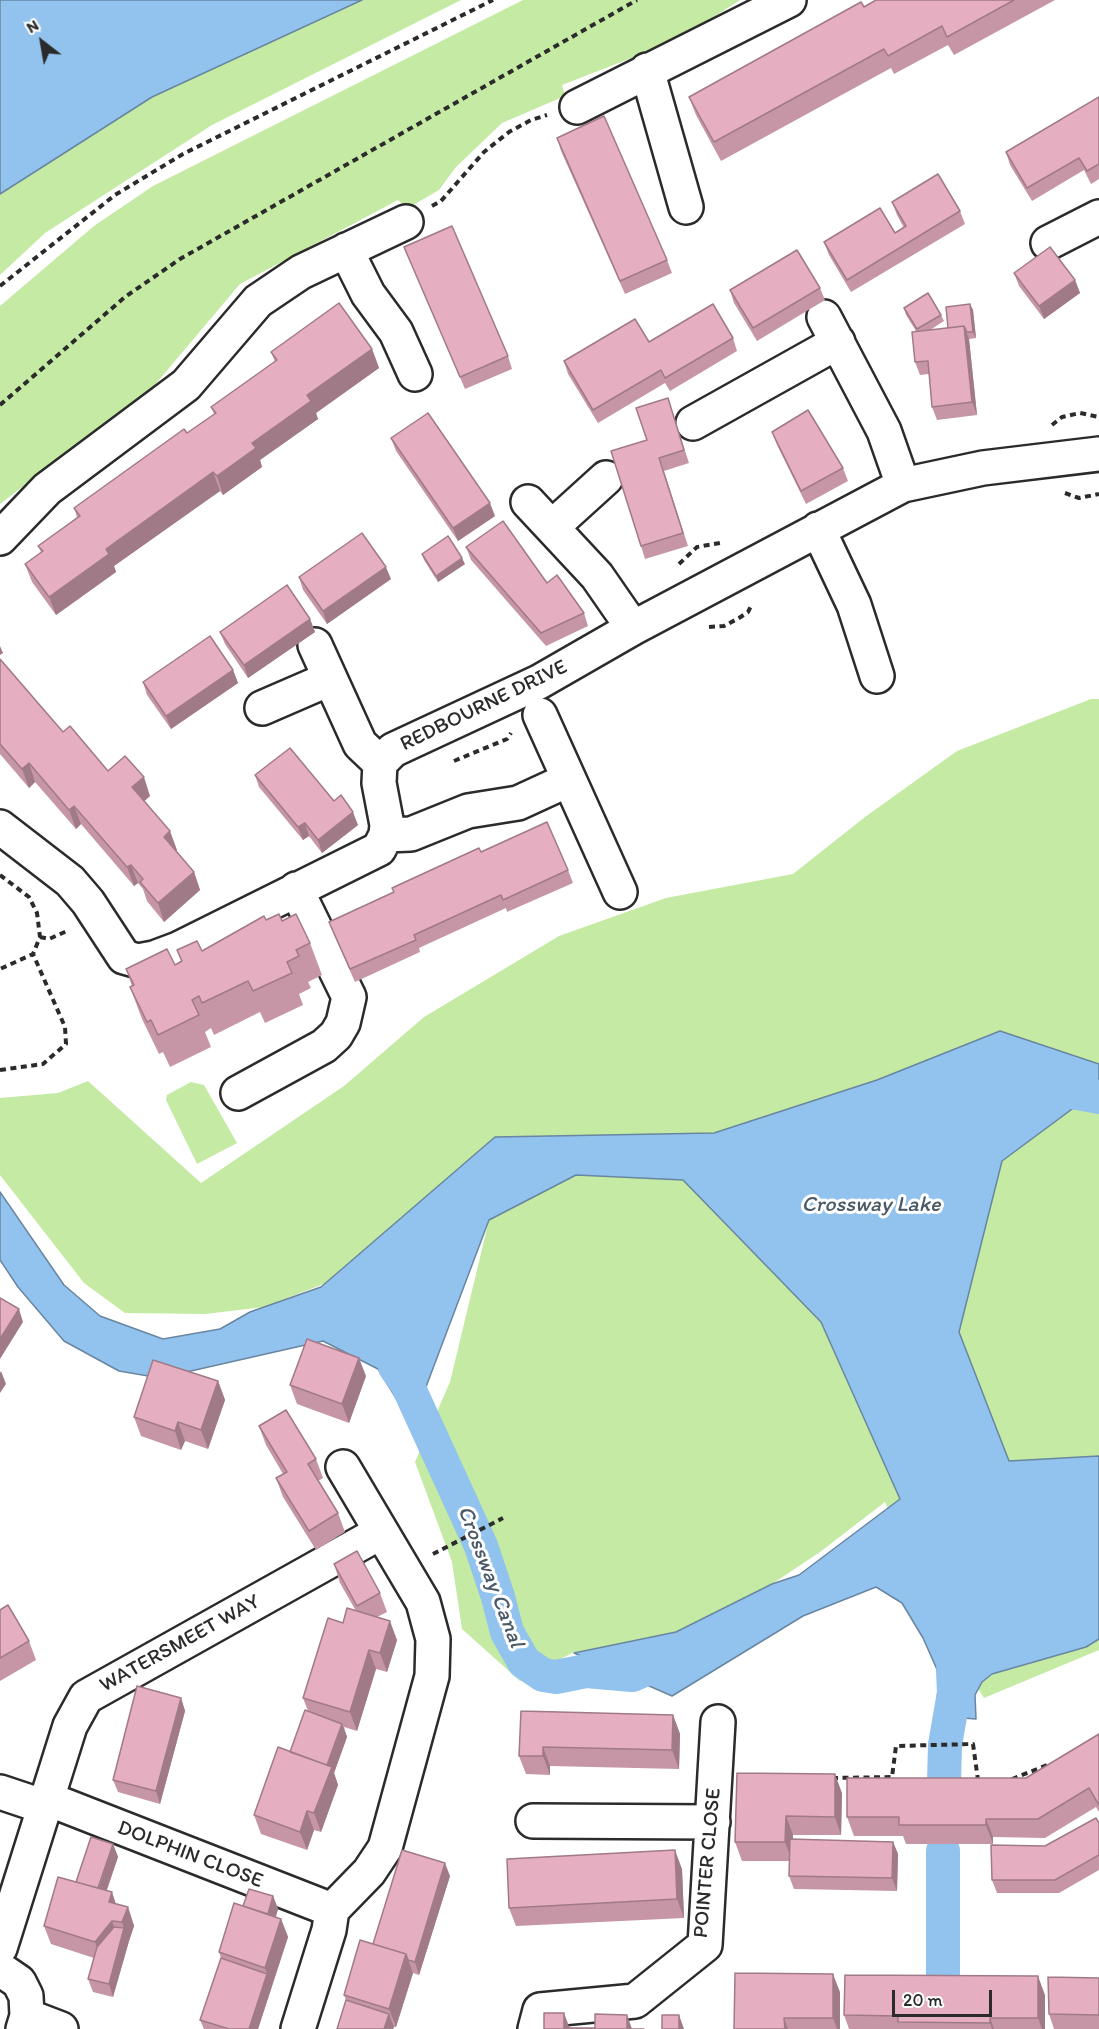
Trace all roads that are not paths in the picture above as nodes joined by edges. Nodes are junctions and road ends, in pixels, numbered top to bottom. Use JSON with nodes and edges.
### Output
{"nodes":[{"id":1,"x":789,"y":0,"type":"edge"},
{"id":2,"x":647,"y":70,"type":"junction"},
{"id":3,"x":577,"y":107,"type":"road end"},
{"id":4,"x":686,"y":207,"type":"dead end"},
{"id":5,"x":1099,"y":216,"type":"edge"},
{"id":6,"x":406,"y":222,"type":"road end"},
{"id":7,"x":1048,"y":243,"type":"dead end"},
{"id":8,"x":346,"y":250,"type":"junction"},
{"id":9,"x":415,"y":374,"type":"dead end"},
{"id":10,"x":693,"y":423,"type":"dead end"},
{"id":11,"x":1099,"y":454,"type":"edge"},
{"id":12,"x":606,"y":478,"type":"dead end"},
{"id":13,"x":903,"y":485,"type":"junction"},
{"id":14,"x":528,"y":502,"type":"dead end"},
{"id":15,"x":552,"y":527,"type":"junction"},
{"id":16,"x":818,"y":530,"type":"junction"},
{"id":17,"x":0,"y":538,"type":"edge"},
{"id":18,"x":633,"y":628,"type":"junction"},
{"id":19,"x":315,"y":645,"type":"dead end"},
{"id":20,"x":877,"y":676,"type":"dead end"},
{"id":21,"x":329,"y":679,"type":"junction"},
{"id":22,"x":262,"y":708,"type":"dead end"},
{"id":23,"x":526,"y":722,"type":"road end"},
{"id":24,"x":380,"y":763,"type":"junction"},
{"id":25,"x":568,"y":780,"type":"junction"},
{"id":26,"x":0,"y":827,"type":"edge"},
{"id":27,"x":386,"y":835,"type":"junction"},
{"id":28,"x":296,"y":889,"type":"junction"},
{"id":29,"x":620,"y":892,"type":"dead end"},
{"id":30,"x":238,"y":1093,"type":"dead end"},
{"id":31,"x":343,"y":1467,"type":"dead end"},
{"id":32,"x":381,"y":1533,"type":"junction"},
{"id":33,"x":718,"y":1722,"type":"dead end"},
{"id":34,"x":0,"y":1792,"type":"edge"},
{"id":35,"x":46,"y":1803,"type":"junction"},
{"id":36,"x":533,"y":1821,"type":"dead end"},
{"id":37,"x":712,"y":1822,"type":"junction"},
{"id":38,"x":332,"y":1910,"type":"junction"},
{"id":39,"x":0,"y":1948,"type":"edge"},
{"id":40,"x":0,"y":1969,"type":"edge"},
{"id":41,"x":25,"y":2023,"type":"edge"},
{"id":42,"x":61,"y":2029,"type":"edge"},
{"id":43,"x":298,"y":2029,"type":"edge"},
{"id":44,"x":535,"y":2029,"type":"edge"}],
"edges":[{"from":1,"to":2,"type":"street"},
{"from":2,"to":3,"type":"street"},
{"from":2,"to":4,"type":"street"},
{"from":5,"to":7,"type":"street"},
{"from":6,"to":8,"type":"street"},
{"from":8,"to":9,"type":"street"},
{"from":8,"to":17,"type":"street"},
{"from":10,"to":13,"type":"street"},
{"from":11,"to":13,"type":"street","name":"REDBOURNE DRIVE"},
{"from":12,"to":15,"type":"street"},
{"from":13,"to":16,"type":"street","name":"REDBOURNE DRIVE"},
{"from":14,"to":15,"type":"street"},
{"from":15,"to":18,"type":"street"},
{"from":16,"to":18,"type":"street","name":"REDBOURNE DRIVE"},
{"from":16,"to":20,"type":"street"},
{"from":18,"to":24,"type":"street","name":"REDBOURNE DRIVE"},
{"from":19,"to":21,"type":"street"},
{"from":21,"to":22,"type":"street"},
{"from":21,"to":24,"type":"street"},
{"from":23,"to":25,"type":"street"},
{"from":24,"to":27,"type":"street","name":"REDBOURNE DRIVE"},
{"from":25,"to":27,"type":"street"},
{"from":25,"to":29,"type":"street"},
{"from":26,"to":28,"type":"street"},
{"from":27,"to":28,"type":"street"},
{"from":28,"to":30,"type":"street"},
{"from":31,"to":32,"type":"street"},
{"from":32,"to":35,"type":"street","name":"WATERSMEET WAY"},
{"from":32,"to":38,"type":"street"},
{"from":33,"to":37,"type":"street","name":"POINTER CLOSE"},
{"from":34,"to":35,"type":"street","name":"DOLPHIN CLOSE"},
{"from":35,"to":38,"type":"street","name":"DOLPHIN CLOSE"},
{"from":35,"to":39,"type":"street","name":"WATERSMEET WAY"},
{"from":36,"to":37,"type":"street"},
{"from":37,"to":44,"type":"street","name":"POINTER CLOSE"},
{"from":38,"to":43,"type":"street"},
{"from":40,"to":41,"type":"street"},
{"from":41,"to":42,"type":"street"}]}
